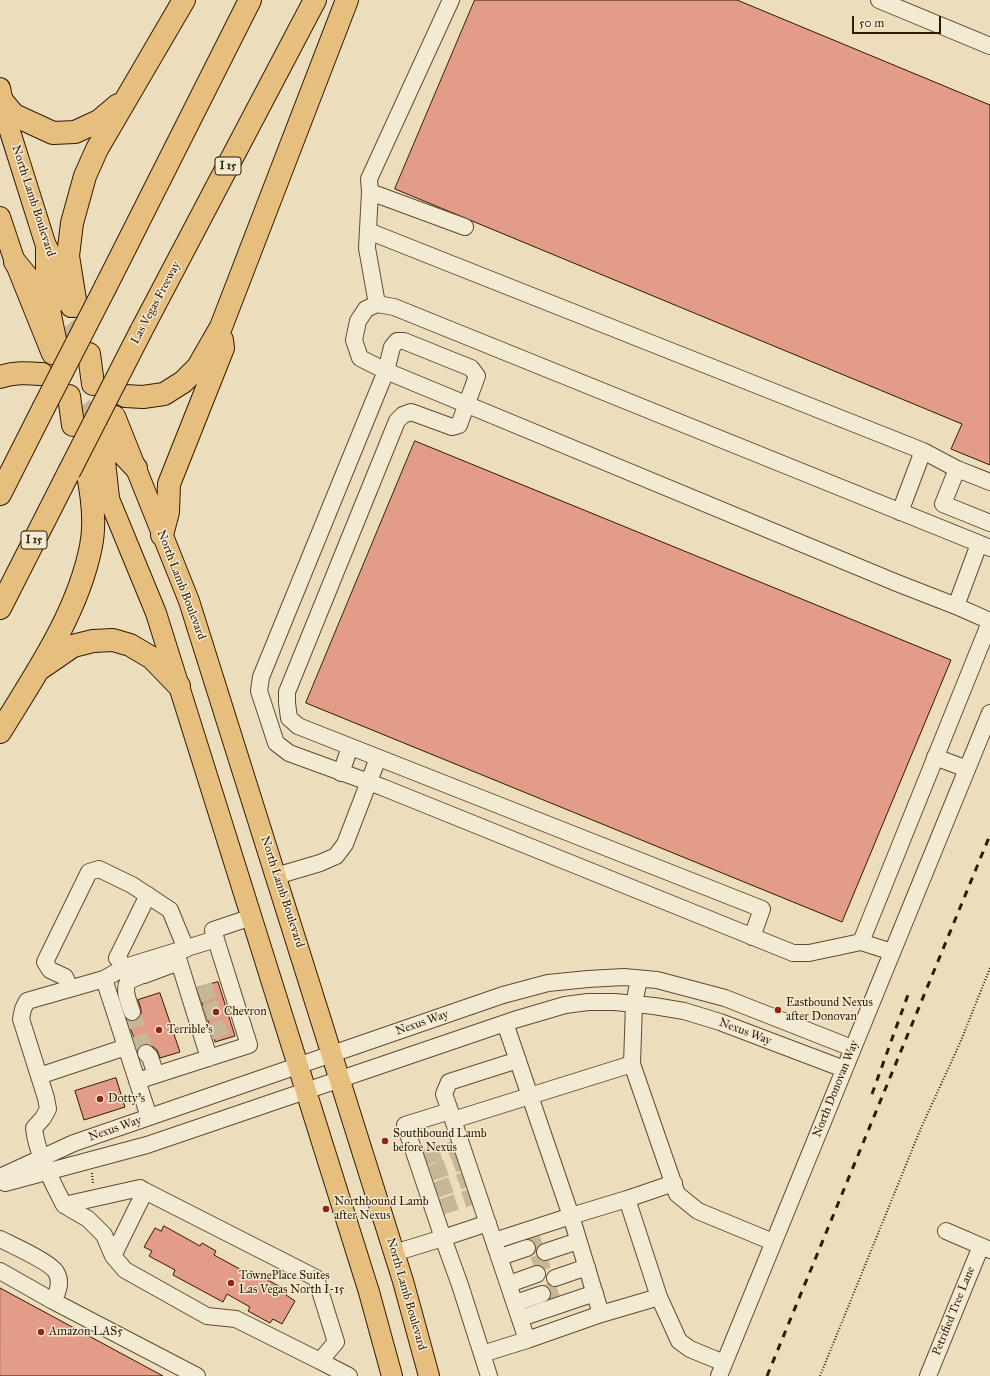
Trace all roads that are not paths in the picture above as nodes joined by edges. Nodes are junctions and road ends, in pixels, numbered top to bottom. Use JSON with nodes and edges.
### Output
{"nodes":[{"id":1,"x":184,"y":0,"type":"edge"},
{"id":2,"x":250,"y":0,"type":"edge"},
{"id":3,"x":315,"y":0,"type":"edge"},
{"id":4,"x":347,"y":0,"type":"edge"},
{"id":5,"x":451,"y":0,"type":"edge"},
{"id":6,"x":880,"y":0,"type":"edge"},
{"id":7,"x":990,"y":46,"type":"edge"},
{"id":8,"x":2,"y":95,"type":"edge"},
{"id":9,"x":126,"y":99,"type":"junction"},
{"id":10,"x":370,"y":192,"type":"junction"},
{"id":11,"x":0,"y":217,"type":"edge"},
{"id":12,"x":465,"y":227,"type":"dead end"},
{"id":13,"x":368,"y":231,"type":"junction"},
{"id":14,"x":47,"y":249,"type":"junction"},
{"id":15,"x":15,"y":262,"type":"junction"},
{"id":16,"x":47,"y":301,"type":"junction"},
{"id":17,"x":377,"y":304,"type":"junction"},
{"id":18,"x":221,"y":327,"type":"junction"},
{"id":19,"x":65,"y":328,"type":"junction"},
{"id":20,"x":386,"y":371,"type":"junction"},
{"id":21,"x":42,"y":374,"type":"dead end"},
{"id":22,"x":0,"y":377,"type":"edge"},
{"id":23,"x":125,"y":396,"type":"dead end"},
{"id":24,"x":466,"y":405,"type":"junction"},
{"id":25,"x":115,"y":416,"type":"tunnel mouth"},
{"id":26,"x":923,"y":451,"type":"junction"},
{"id":27,"x":91,"y":456,"type":"junction"},
{"id":28,"x":136,"y":468,"type":"junction"},
{"id":29,"x":957,"y":469,"type":"junction"},
{"id":30,"x":990,"y":482,"type":"edge"},
{"id":31,"x":0,"y":494,"type":"edge"},
{"id":32,"x":108,"y":498,"type":"joint"},
{"id":33,"x":900,"y":512,"type":"junction"},
{"id":34,"x":990,"y":523,"type":"edge"},
{"id":35,"x":162,"y":536,"type":"junction"},
{"id":36,"x":985,"y":546,"type":"edge"},
{"id":37,"x":956,"y":606,"type":"junction"},
{"id":38,"x":0,"y":608,"type":"edge"},
{"id":39,"x":990,"y":622,"type":"edge"},
{"id":40,"x":38,"y":670,"type":"junction"},
{"id":41,"x":179,"y":686,"type":"junction"},
{"id":42,"x":990,"y":713,"type":"edge"},
{"id":43,"x":0,"y":732,"type":"edge"},
{"id":44,"x":350,"y":747,"type":"junction"},
{"id":45,"x":935,"y":757,"type":"junction"},
{"id":46,"x":378,"y":758,"type":"junction"},
{"id":47,"x":967,"y":769,"type":"junction"},
{"id":48,"x":341,"y":773,"type":"junction"},
{"id":49,"x":369,"y":783,"type":"junction"},
{"id":50,"x":276,"y":876,"type":"junction"},
{"id":51,"x":148,"y":895,"type":"junction"},
{"id":52,"x":252,"y":917,"type":"junction"},
{"id":53,"x":752,"y":936,"type":"junction"},
{"id":54,"x":216,"y":939,"type":"junction"},
{"id":55,"x":861,"y":942,"type":"junction"},
{"id":56,"x":892,"y":952,"type":"junction"},
{"id":57,"x":180,"y":959,"type":"junction"},
{"id":58,"x":125,"y":967,"type":"junction"},
{"id":59,"x":639,"y":978,"type":"junction"},
{"id":60,"x":104,"y":979,"type":"junction"},
{"id":61,"x":70,"y":988,"type":"junction"},
{"id":62,"x":634,"y":1004,"type":"junction"},
{"id":63,"x":130,"y":1005,"type":"tunnel mouth"},
{"id":64,"x":505,"y":1023,"type":"junction"},
{"id":65,"x":126,"y":1047,"type":"junction"},
{"id":66,"x":852,"y":1048,"type":"junction"},
{"id":67,"x":146,"y":1053,"type":"tunnel mouth"},
{"id":68,"x":332,"y":1054,"type":"junction"},
{"id":69,"x":209,"y":1058,"type":"junction"},
{"id":70,"x":518,"y":1060,"type":"junction"},
{"id":71,"x":632,"y":1064,"type":"junction"},
{"id":72,"x":299,"y":1066,"type":"junction"},
{"id":73,"x":844,"y":1069,"type":"junction"},
{"id":74,"x":156,"y":1075,"type":"junction"},
{"id":75,"x":39,"y":1076,"type":"junction"},
{"id":76,"x":340,"y":1080,"type":"junction"},
{"id":77,"x":137,"y":1081,"type":"junction"},
{"id":78,"x":307,"y":1091,"type":"junction"},
{"id":79,"x":530,"y":1095,"type":"junction"},
{"id":80,"x":451,"y":1116,"type":"junction"},
{"id":81,"x":149,"y":1117,"type":"junction"},
{"id":82,"x":45,"y":1165,"type":"junction"},
{"id":83,"x":0,"y":1178,"type":"edge"},
{"id":84,"x":674,"y":1184,"type":"junction"},
{"id":85,"x":0,"y":1185,"type":"edge"},
{"id":86,"x":145,"y":1191,"type":"junction"},
{"id":87,"x":626,"y":1199,"type":"junction"},
{"id":88,"x":64,"y":1205,"type":"junction"},
{"id":89,"x":571,"y":1216,"type":"junction"},
{"id":90,"x":488,"y":1223,"type":"junction"},
{"id":91,"x":946,"y":1231,"type":"dead end"},
{"id":92,"x":443,"y":1238,"type":"junction"},
{"id":93,"x":0,"y":1239,"type":"edge"},
{"id":94,"x":494,"y":1241,"type":"junction"},
{"id":95,"x":773,"y":1242,"type":"junction"},
{"id":96,"x":985,"y":1248,"type":"edge"},
{"id":97,"x":394,"y":1253,"type":"junction"},
{"id":98,"x":113,"y":1256,"type":"junction"},
{"id":99,"x":584,"y":1260,"type":"junction"},
{"id":100,"x":0,"y":1271,"type":"edge"},
{"id":101,"x":507,"y":1279,"type":"junction"},
{"id":102,"x":659,"y":1297,"type":"junction"},
{"id":103,"x":54,"y":1301,"type":"junction"},
{"id":104,"x":601,"y":1314,"type":"junction"},
{"id":105,"x":521,"y":1318,"type":"junction"},
{"id":106,"x":528,"y":1340,"type":"junction"},
{"id":107,"x":482,"y":1354,"type":"junction"},
{"id":108,"x":320,"y":1361,"type":"junction"},
{"id":109,"x":721,"y":1369,"type":"edge"},
{"id":110,"x":197,"y":1376,"type":"edge"},
{"id":111,"x":349,"y":1376,"type":"edge"},
{"id":112,"x":392,"y":1376,"type":"edge"},
{"id":113,"x":429,"y":1376,"type":"edge"},
{"id":114,"x":489,"y":1376,"type":"edge"},
{"id":115,"x":928,"y":1376,"type":"edge"}],
"edges":[{"from":1,"to":9,"type":"highway"},
{"from":2,"to":31,"type":"highway","bridge":true},
{"from":3,"to":27,"type":"highway","name":"Las Vegas Freeway","number":"I 15","bridge":true},
{"from":4,"to":18,"type":"highway"},
{"from":5,"to":10,"type":"street"},
{"from":6,"to":7,"type":"street"},
{"from":8,"to":9,"type":"highway"},
{"from":8,"to":14,"type":"main road","name":"North Lamb Boulevard"},
{"from":9,"to":19,"type":"highway"},
{"from":10,"to":12,"type":"street"},
{"from":10,"to":13,"type":"street"},
{"from":11,"to":15,"type":"main road"},
{"from":13,"to":17,"type":"street"},
{"from":13,"to":26,"type":"street"},
{"from":14,"to":16,"type":"highway"},
{"from":14,"to":19,"type":"main road","name":"North Lamb Boulevard"},
{"from":15,"to":16,"type":"highway"},
{"from":15,"to":19,"type":"main road"},
{"from":16,"to":19,"type":"highway"},
{"from":17,"to":20,"type":"street"},
{"from":17,"to":33,"type":"street"},
{"from":18,"to":23,"type":"highway"},
{"from":18,"to":35,"type":"highway"},
{"from":20,"to":24,"type":"street"},
{"from":20,"to":24,"type":"street"},
{"from":20,"to":48,"type":"street"},
{"from":21,"to":22,"type":"highway"},
{"from":24,"to":37,"type":"street"},
{"from":24,"to":44,"type":"street"},
{"from":25,"to":28,"type":"main road","name":"North Lamb Boulevard"},
{"from":26,"to":29,"type":"street"},
{"from":26,"to":33,"type":"street"},
{"from":27,"to":28,"type":"highway"},
{"from":27,"to":32,"type":"highway"},
{"from":27,"to":38,"type":"highway","name":"Las Vegas Freeway","number":"I 15"},
{"from":27,"to":40,"type":"highway"},
{"from":28,"to":35,"type":"main road","name":"North Lamb Boulevard"},
{"from":29,"to":30,"type":"street"},
{"from":29,"to":34,"type":"street"},
{"from":32,"to":41,"type":"main road"},
{"from":33,"to":36,"type":"street"},
{"from":35,"to":50,"type":"main road","name":"North Lamb Boulevard"},
{"from":36,"to":37,"type":"street"},
{"from":37,"to":39,"type":"street"},
{"from":39,"to":45,"type":"street"},
{"from":40,"to":41,"type":"highway"},
{"from":40,"to":43,"type":"highway"},
{"from":41,"to":52,"type":"main road"},
{"from":42,"to":47,"type":"street","name":"North Donovan Way"},
{"from":44,"to":46,"type":"street"},
{"from":44,"to":48,"type":"street"},
{"from":45,"to":47,"type":"street"},
{"from":45,"to":55,"type":"street"},
{"from":46,"to":49,"type":"street"},
{"from":46,"to":53,"type":"street"},
{"from":47,"to":56,"type":"street","name":"North Donovan Way"},
{"from":48,"to":49,"type":"street"},
{"from":49,"to":50,"type":"street"},
{"from":49,"to":53,"type":"street"},
{"from":50,"to":68,"type":"main road","name":"North Lamb Boulevard"},
{"from":51,"to":57,"type":"street"},
{"from":51,"to":58,"type":"street"},
{"from":51,"to":61,"type":"street"},
{"from":52,"to":54,"type":"street"},
{"from":52,"to":72,"type":"main road"},
{"from":53,"to":55,"type":"street"},
{"from":54,"to":57,"type":"street"},
{"from":54,"to":69,"type":"street"},
{"from":55,"to":56,"type":"street"},
{"from":56,"to":66,"type":"street","name":"North Donovan Way"},
{"from":57,"to":58,"type":"street"},
{"from":57,"to":63,"type":"street"},
{"from":57,"to":69,"type":"street"},
{"from":58,"to":60,"type":"street"},
{"from":59,"to":62,"type":"street"},
{"from":59,"to":66,"type":"street","name":"Nexus Way"},
{"from":59,"to":68,"type":"street","name":"Nexus Way"},
{"from":60,"to":61,"type":"street"},
{"from":60,"to":65,"type":"street"},
{"from":61,"to":75,"type":"street"},
{"from":62,"to":64,"type":"street","name":"Nexus Way"},
{"from":62,"to":71,"type":"street"},
{"from":62,"to":73,"type":"street","name":"Nexus Way"},
{"from":64,"to":70,"type":"street"},
{"from":64,"to":76,"type":"street","name":"Nexus Way"},
{"from":65,"to":75,"type":"street"},
{"from":65,"to":77,"type":"street"},
{"from":66,"to":73,"type":"street","name":"North Donovan Way"},
{"from":67,"to":74,"type":"street"},
{"from":68,"to":72,"type":"street","name":"Nexus Way"},
{"from":68,"to":76,"type":"main road","name":"North Lamb Boulevard"},
{"from":69,"to":74,"type":"street"},
{"from":70,"to":79,"type":"street"},
{"from":70,"to":80,"type":"street"},
{"from":71,"to":79,"type":"street"},
{"from":71,"to":84,"type":"street"},
{"from":72,"to":78,"type":"main road"},
{"from":72,"to":81,"type":"street","name":"Nexus Way"},
{"from":73,"to":95,"type":"street","name":"North Donovan Way"},
{"from":74,"to":77,"type":"street"},
{"from":75,"to":82,"type":"street"},
{"from":76,"to":78,"type":"street","name":"Nexus Way"},
{"from":76,"to":97,"type":"main road","name":"North Lamb Boulevard"},
{"from":77,"to":81,"type":"street"},
{"from":78,"to":82,"type":"street","name":"Nexus Way"},
{"from":78,"to":112,"type":"main road"},
{"from":79,"to":80,"type":"street"},
{"from":79,"to":89,"type":"street"},
{"from":80,"to":90,"type":"street"},
{"from":80,"to":92,"type":"street"},
{"from":81,"to":82,"type":"street","name":"Nexus Way"},
{"from":82,"to":83,"type":"street","name":"Nexus Way"},
{"from":82,"to":85,"type":"street","name":"Nexus Way"},
{"from":82,"to":88,"type":"street"},
{"from":84,"to":87,"type":"street"},
{"from":84,"to":95,"type":"street"},
{"from":86,"to":88,"type":"street"},
{"from":86,"to":98,"type":"street"},
{"from":86,"to":108,"type":"street"},
{"from":87,"to":89,"type":"street"},
{"from":87,"to":102,"type":"street"},
{"from":88,"to":98,"type":"street"},
{"from":89,"to":94,"type":"street"},
{"from":89,"to":99,"type":"street"},
{"from":90,"to":92,"type":"street"},
{"from":90,"to":94,"type":"street"},
{"from":91,"to":96,"type":"street"},
{"from":92,"to":97,"type":"street"},
{"from":92,"to":107,"type":"street"},
{"from":93,"to":103,"type":"street"},
{"from":94,"to":101,"type":"street"},
{"from":95,"to":109,"type":"street","name":"North Donovan Way"},
{"from":96,"to":115,"type":"street","name":"Petrified Tree Lane"},
{"from":97,"to":113,"type":"main road","name":"North Lamb Boulevard"},
{"from":98,"to":108,"type":"street"},
{"from":99,"to":99,"type":"street"},
{"from":99,"to":104,"type":"street"},
{"from":99,"to":105,"type":"street"},
{"from":100,"to":103,"type":"street"},
{"from":101,"to":101,"type":"street"},
{"from":101,"to":105,"type":"street"},
{"from":102,"to":104,"type":"street"},
{"from":102,"to":109,"type":"street"},
{"from":103,"to":110,"type":"street"},
{"from":104,"to":106,"type":"street"},
{"from":105,"to":106,"type":"street"},
{"from":106,"to":107,"type":"street"},
{"from":107,"to":114,"type":"street"},
{"from":108,"to":111,"type":"street"}]}
